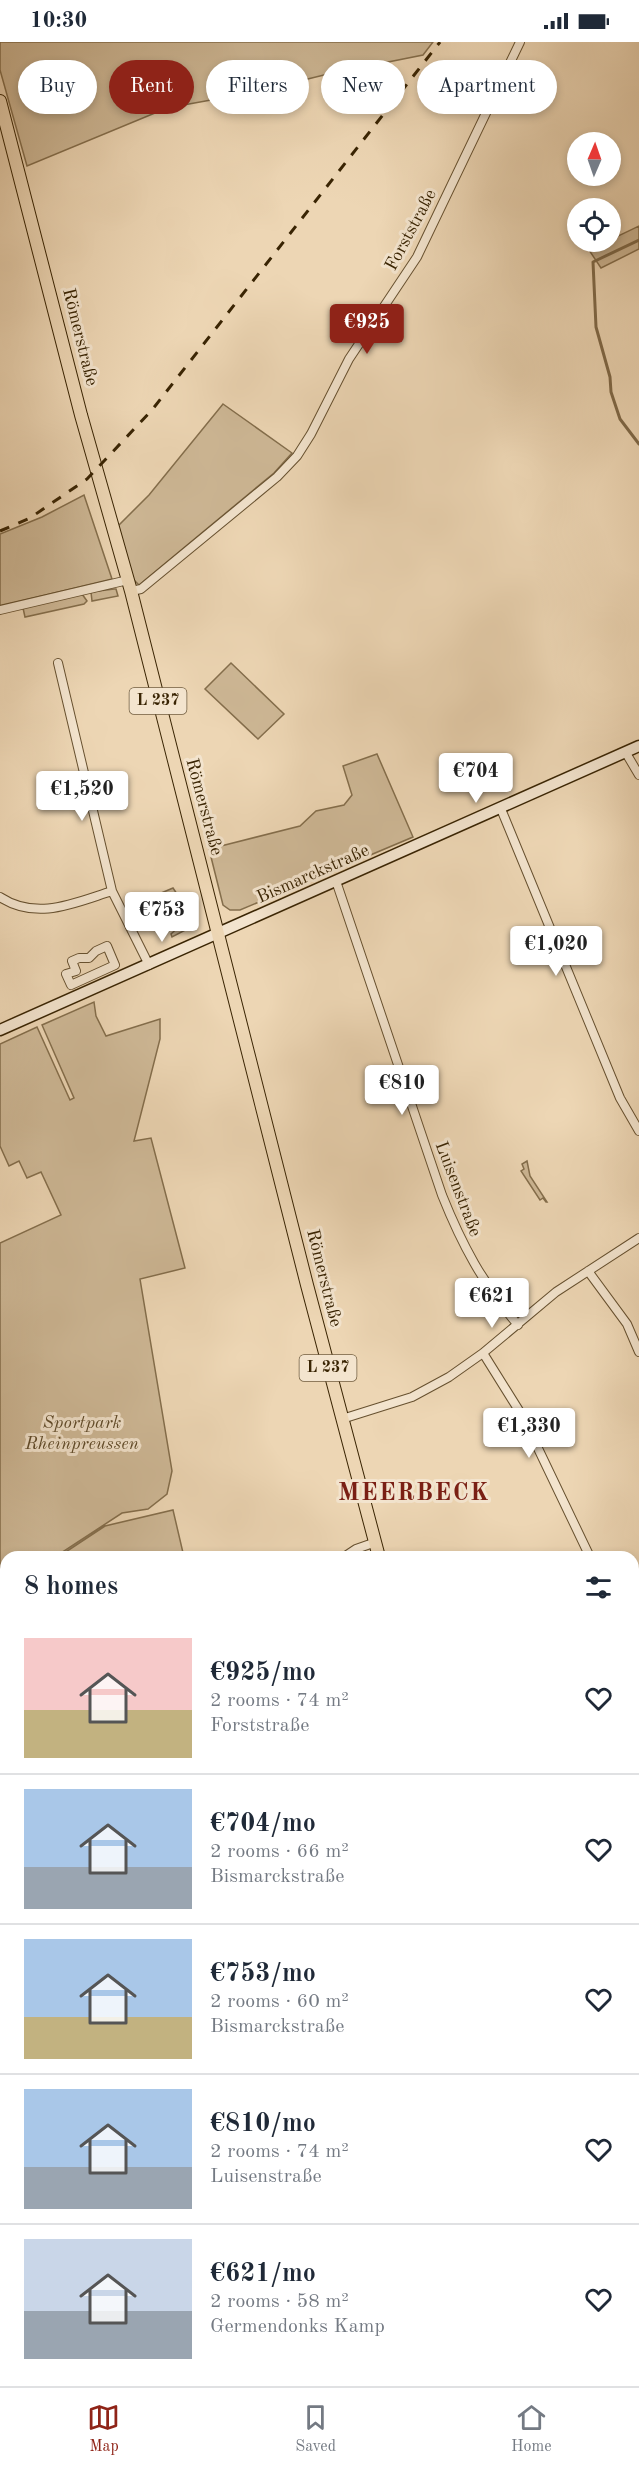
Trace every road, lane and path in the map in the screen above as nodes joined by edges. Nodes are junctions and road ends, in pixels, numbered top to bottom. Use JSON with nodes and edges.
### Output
{"nodes":[{"id":1,"x":520,"y":42,"type":"edge"},
{"id":2,"x":0,"y":101,"type":"edge"},
{"id":3,"x":129,"y":586,"type":"junction"},
{"id":4,"x":0,"y":610,"type":"edge"},
{"id":5,"x":58,"y":663,"type":"dead end"},
{"id":6,"x":639,"y":746,"type":"edge"},
{"id":7,"x":626,"y":753,"type":"junction"},
{"id":8,"x":639,"y":775,"type":"edge"},
{"id":9,"x":501,"y":809,"type":"junction"},
{"id":10,"x":336,"y":881,"type":"junction"},
{"id":11,"x":112,"y":891,"type":"junction"},
{"id":12,"x":0,"y":897,"type":"edge"},
{"id":13,"x":219,"y":933,"type":"junction"},
{"id":14,"x":149,"y":965,"type":"junction"},
{"id":15,"x":71,"y":985,"type":"joint"},
{"id":16,"x":0,"y":1030,"type":"edge"},
{"id":17,"x":639,"y":1131,"type":"edge"},
{"id":18,"x":639,"y":1238,"type":"edge"},
{"id":19,"x":588,"y":1271,"type":"junction"},
{"id":20,"x":518,"y":1325,"type":"junction"},
{"id":21,"x":639,"y":1352,"type":"edge"},
{"id":22,"x":483,"y":1353,"type":"junction"},
{"id":23,"x":342,"y":1419,"type":"junction"},
{"id":24,"x":376,"y":1542,"type":"junction"},
{"id":25,"x":353,"y":1551,"type":"edge"},
{"id":26,"x":378,"y":1551,"type":"edge"},
{"id":27,"x":587,"y":1551,"type":"edge"}],
"edges":[{"from":1,"to":3,"type":"street","name":"Forststraße"},
{"from":2,"to":3,"type":"main road","name":"Römerstraße","number":"L 237"},
{"from":3,"to":4,"type":"street","name":"Forststraße"},
{"from":3,"to":13,"type":"main road","name":"Römerstraße","number":"L 237"},
{"from":5,"to":11,"type":"street"},
{"from":6,"to":7,"type":"main road","name":"Bismarckstraße"},
{"from":7,"to":8,"type":"street"},
{"from":7,"to":9,"type":"main road","name":"Bismarckstraße"},
{"from":9,"to":10,"type":"main road","name":"Bismarckstraße"},
{"from":9,"to":17,"type":"street"},
{"from":10,"to":13,"type":"main road","name":"Bismarckstraße"},
{"from":10,"to":20,"type":"street","name":"Luisenstraße"},
{"from":11,"to":12,"type":"street"},
{"from":11,"to":14,"type":"street"},
{"from":13,"to":14,"type":"main road","name":"Bismarckstraße"},
{"from":13,"to":23,"type":"main road","name":"Römerstraße","number":"L 237"},
{"from":14,"to":16,"type":"main road","name":"Bismarckstraße"},
{"from":15,"to":15,"type":"street"},
{"from":18,"to":19,"type":"street"},
{"from":19,"to":20,"type":"street"},
{"from":19,"to":21,"type":"street"},
{"from":20,"to":22,"type":"street"},
{"from":22,"to":23,"type":"street"},
{"from":22,"to":27,"type":"street"},
{"from":23,"to":24,"type":"main road","name":"Römerstraße","number":"L 237"},
{"from":24,"to":25,"type":"street"},
{"from":24,"to":26,"type":"main road","name":"Römerstraße","number":"L 237"}]}
